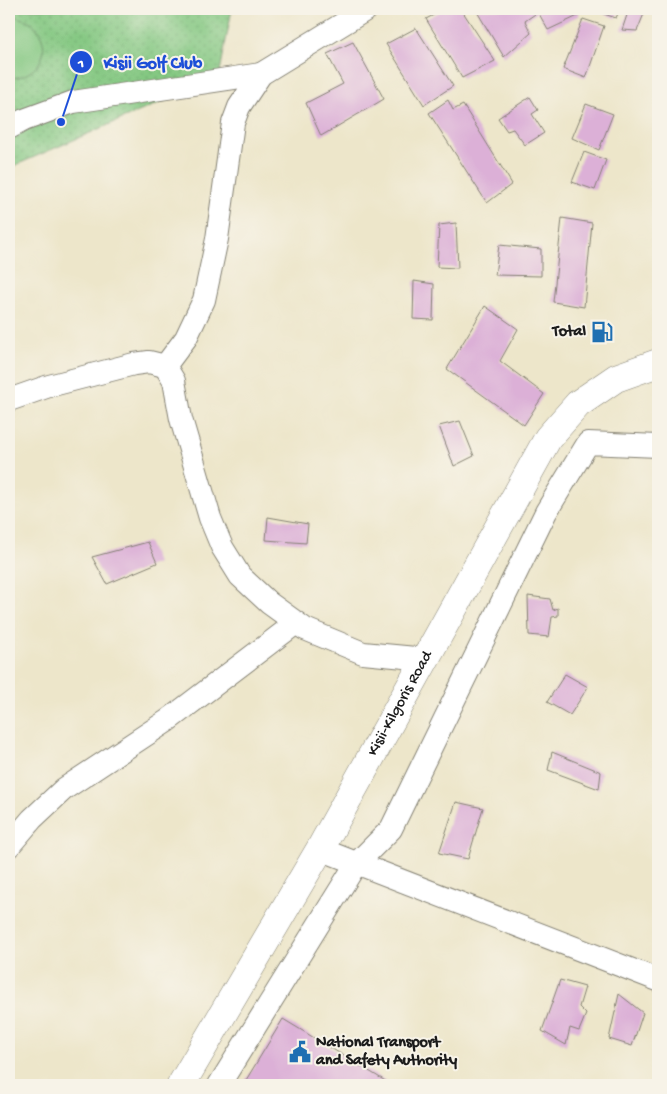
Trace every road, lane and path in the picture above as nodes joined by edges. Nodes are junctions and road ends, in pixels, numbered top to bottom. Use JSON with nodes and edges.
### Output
{"nodes":[{"id":1,"x":367,"y":9,"type":"edge"},
{"id":2,"x":260,"y":74,"type":"junction"},
{"id":3,"x":9,"y":128,"type":"edge"},
{"id":4,"x":658,"y":363,"type":"edge"},
{"id":5,"x":165,"y":366,"type":"junction"},
{"id":6,"x":9,"y":400,"type":"edge"},
{"id":7,"x":658,"y":446,"type":"edge"},
{"id":8,"x":296,"y":623,"type":"junction"},
{"id":9,"x":426,"y":659,"type":"junction"},
{"id":10,"x":9,"y":846,"type":"edge"},
{"id":11,"x":320,"y":850,"type":"junction"},
{"id":12,"x":356,"y":864,"type":"junction"},
{"id":13,"x":658,"y":980,"type":"edge"},
{"id":14,"x":182,"y":1085,"type":"edge"},
{"id":15,"x":219,"y":1085,"type":"edge"}],
"edges":[{"from":1,"to":2,"type":"street"},
{"from":2,"to":3,"type":"street"},
{"from":2,"to":5,"type":"street"},
{"from":4,"to":9,"type":"main road","name":"Kisii-Kilgoris Road"},
{"from":5,"to":6,"type":"street"},
{"from":5,"to":8,"type":"street"},
{"from":7,"to":12,"type":"street"},
{"from":8,"to":9,"type":"street"},
{"from":8,"to":10,"type":"street"},
{"from":9,"to":11,"type":"main road","name":"Kisii-Kilgoris Road"},
{"from":11,"to":12,"type":"street"},
{"from":11,"to":14,"type":"main road","name":"Kisii-Kilgoris Road"},
{"from":12,"to":13,"type":"street"},
{"from":12,"to":15,"type":"street"}]}
